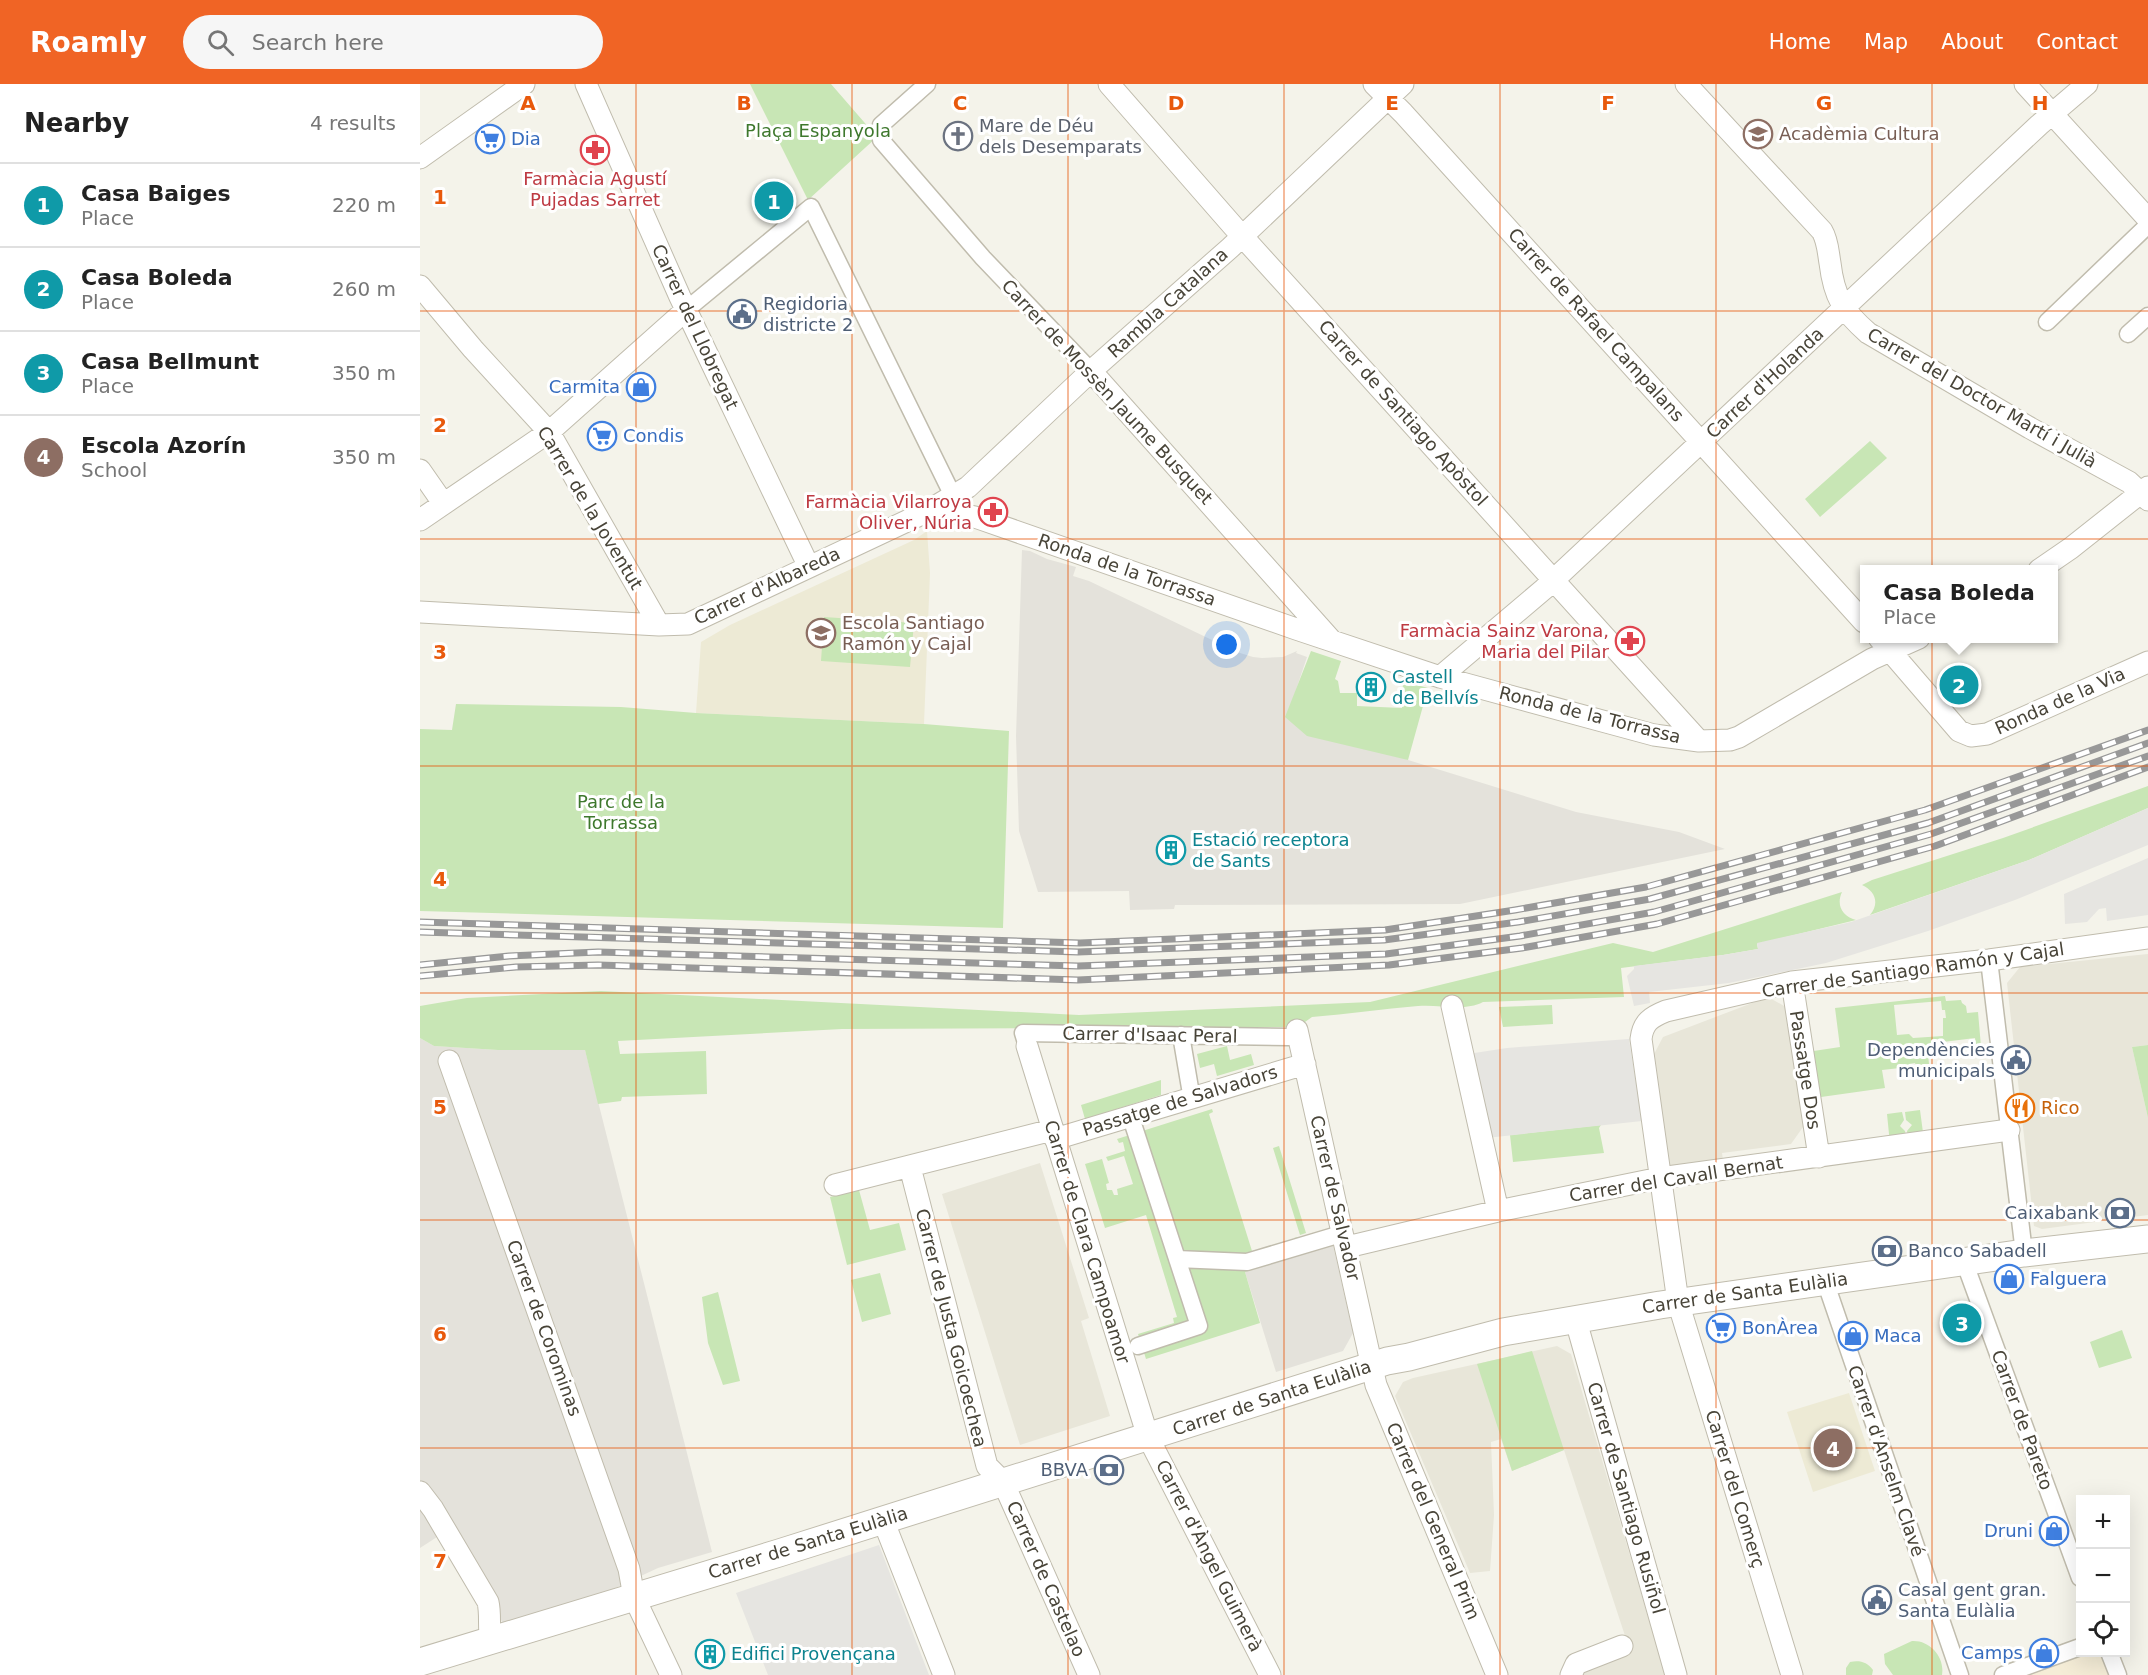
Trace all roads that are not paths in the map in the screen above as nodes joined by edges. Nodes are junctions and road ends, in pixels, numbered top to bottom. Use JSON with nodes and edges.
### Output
{"nodes":[{"id":1,"x":524,"y":84,"type":"edge"},
{"id":2,"x":586,"y":84,"type":"edge"},
{"id":3,"x":927,"y":84,"type":"edge"},
{"id":4,"x":1109,"y":84,"type":"edge"},
{"id":5,"x":1686,"y":84,"type":"edge"},
{"id":6,"x":2025,"y":84,"type":"edge"},
{"id":7,"x":2087,"y":84,"type":"edge"},
{"id":8,"x":1388,"y":89,"type":"edge"},
{"id":9,"x":2052,"y":114,"type":"junction"},
{"id":10,"x":420,"y":158,"type":"edge"},
{"id":11,"x":2148,"y":219,"type":"edge"},
{"id":12,"x":2148,"y":225,"type":"edge"},
{"id":13,"x":1242,"y":236,"type":"junction"},
{"id":14,"x":420,"y":286,"type":"edge"},
{"id":15,"x":1843,"y":309,"type":"junction"},
{"id":16,"x":686,"y":310,"type":"junction"},
{"id":17,"x":2148,"y":316,"type":"edge"},
{"id":18,"x":2047,"y":322,"type":"dead end"},
{"id":19,"x":2128,"y":334,"type":"dead end"},
{"id":20,"x":1091,"y":371,"type":"junction"},
{"id":21,"x":549,"y":432,"type":"junction"},
{"id":22,"x":1702,"y":442,"type":"junction"},
{"id":23,"x":420,"y":470,"type":"edge"},
{"id":24,"x":960,"y":491,"type":"junction"},
{"id":25,"x":2146,"y":493,"type":"edge"},
{"id":26,"x":443,"y":503,"type":"junction"},
{"id":27,"x":926,"y":512,"type":"junction"},
{"id":28,"x":975,"y":516,"type":"junction"},
{"id":29,"x":420,"y":520,"type":"edge"},
{"id":30,"x":2046,"y":565,"type":"edge"},
{"id":31,"x":809,"y":567,"type":"junction"},
{"id":32,"x":1553,"y":579,"type":"junction"},
{"id":33,"x":420,"y":612,"type":"edge"},
{"id":34,"x":1860,"y":618,"type":"edge"},
{"id":35,"x":659,"y":625,"type":"junction"},
{"id":36,"x":1334,"y":642,"type":"junction"},
{"id":37,"x":1912,"y":643,"type":"edge"},
{"id":38,"x":1884,"y":644,"type":"edge"},
{"id":39,"x":2148,"y":662,"type":"edge"},
{"id":40,"x":1440,"y":677,"type":"junction"},
{"id":41,"x":1699,"y":741,"type":"junction"},
{"id":42,"x":2148,"y":938,"type":"edge"},
{"id":43,"x":1989,"y":960,"type":"junction"},
{"id":44,"x":1792,"y":982,"type":"junction"},
{"id":45,"x":1452,"y":1006,"type":"dead end"},
{"id":46,"x":1647,"y":1021,"type":"joint"},
{"id":47,"x":1293,"y":1033,"type":"joint"},
{"id":48,"x":1181,"y":1035,"type":"junction"},
{"id":49,"x":1027,"y":1046,"type":"joint"},
{"id":50,"x":449,"y":1061,"type":"dead end"},
{"id":51,"x":1305,"y":1064,"type":"junction"},
{"id":52,"x":1190,"y":1088,"type":"dead end"},
{"id":53,"x":1134,"y":1127,"type":"dead end"},
{"id":54,"x":2009,"y":1130,"type":"junction"},
{"id":55,"x":1053,"y":1134,"type":"junction"},
{"id":56,"x":1819,"y":1157,"type":"junction"},
{"id":57,"x":910,"y":1167,"type":"junction"},
{"id":58,"x":1660,"y":1178,"type":"junction"},
{"id":59,"x":835,"y":1185,"type":"dead end"},
{"id":60,"x":1498,"y":1211,"type":"junction"},
{"id":61,"x":2148,"y":1239,"type":"edge"},
{"id":62,"x":1340,"y":1241,"type":"junction"},
{"id":63,"x":2024,"y":1253,"type":"junction"},
{"id":64,"x":1177,"y":1259,"type":"junction"},
{"id":65,"x":1964,"y":1261,"type":"junction"},
{"id":66,"x":1825,"y":1281,"type":"junction"},
{"id":67,"x":1678,"y":1302,"type":"junction"},
{"id":68,"x":1576,"y":1321,"type":"junction"},
{"id":69,"x":1138,"y":1346,"type":"dead end"},
{"id":70,"x":1372,"y":1366,"type":"junction"},
{"id":71,"x":1148,"y":1437,"type":"junction"},
{"id":72,"x":1003,"y":1482,"type":"junction"},
{"id":73,"x":420,"y":1492,"type":"edge"},
{"id":74,"x":883,"y":1520,"type":"junction"},
{"id":75,"x":2076,"y":1567,"type":"edge"},
{"id":76,"x":634,"y":1597,"type":"junction"},
{"id":77,"x":491,"y":1641,"type":"junction"},
{"id":78,"x":1622,"y":1646,"type":"dead end"},
{"id":79,"x":2076,"y":1648,"type":"edge"},
{"id":80,"x":2111,"y":1657,"type":"edge"},
{"id":81,"x":420,"y":1662,"type":"edge"},
{"id":82,"x":671,"y":1675,"type":"edge"},
{"id":83,"x":944,"y":1675,"type":"edge"},
{"id":84,"x":1089,"y":1675,"type":"edge"},
{"id":85,"x":1270,"y":1675,"type":"edge"},
{"id":86,"x":1497,"y":1675,"type":"edge"},
{"id":87,"x":1571,"y":1675,"type":"edge"},
{"id":88,"x":1676,"y":1675,"type":"edge"},
{"id":89,"x":1792,"y":1675,"type":"edge"},
{"id":90,"x":1960,"y":1675,"type":"edge"},
{"id":91,"x":2003,"y":1675,"type":"edge"},
{"id":92,"x":2118,"y":1675,"type":"edge"}],
"edges":[{"from":1,"to":10,"type":"street"},
{"from":2,"to":16,"type":"street","name":"Carrer del Llobregat"},
{"from":3,"to":20,"type":"street","name":"Carrer de Mossèn Jaume Busquet"},
{"from":4,"to":13,"type":"street","name":"Carrer de Santiago Apòstol"},
{"from":5,"to":15,"type":"street","name":"Carrer del Doctor Martí i Julià"},
{"from":6,"to":9,"type":"street"},
{"from":7,"to":9,"type":"street","name":"Carrer d'Holanda"},
{"from":8,"to":13,"type":"street","name":"Rambla Catalana"},
{"from":8,"to":22,"type":"street","name":"Carrer de Rafael Campalans"},
{"from":9,"to":11,"type":"street"},
{"from":9,"to":15,"type":"street","name":"Carrer d'Holanda"},
{"from":12,"to":18,"type":"street"},
{"from":13,"to":20,"type":"street","name":"Rambla Catalana"},
{"from":13,"to":32,"type":"street","name":"Carrer de Santiago Apòstol"},
{"from":14,"to":21,"type":"street","name":"Carrer de la Joventut"},
{"from":15,"to":22,"type":"street","name":"Carrer d'Holanda"},
{"from":15,"to":25,"type":"street","name":"Carrer del Doctor Martí i Julià"},
{"from":16,"to":21,"type":"street"},
{"from":16,"to":24,"type":"street"},
{"from":16,"to":31,"type":"street","name":"Carrer del Llobregat"},
{"from":17,"to":19,"type":"street"},
{"from":20,"to":24,"type":"street","name":"Rambla Catalana"},
{"from":20,"to":36,"type":"street","name":"Carrer de Mossèn Jaume Busquet"},
{"from":21,"to":26,"type":"street"},
{"from":21,"to":35,"type":"street","name":"Carrer de la Joventut"},
{"from":22,"to":32,"type":"street","name":"Carrer d'Holanda"},
{"from":22,"to":34,"type":"street","name":"Carrer de Rafael Campalans"},
{"from":23,"to":26,"type":"street"},
{"from":24,"to":27,"type":"street","name":"Rambla Catalana"},
{"from":24,"to":28,"type":"street"},
{"from":25,"to":30,"type":"street"},
{"from":26,"to":29,"type":"street"},
{"from":27,"to":28,"type":"street","name":"Ronda de la Torrassa"},
{"from":27,"to":31,"type":"street","name":"Carrer d'Albareda"},
{"from":28,"to":36,"type":"street","name":"Ronda de la Torrassa"},
{"from":31,"to":35,"type":"street","name":"Carrer d'Albareda"},
{"from":32,"to":40,"type":"street","name":"Carrer d'Holanda"},
{"from":32,"to":41,"type":"street","name":"Carrer de Santiago Apòstol"},
{"from":33,"to":35,"type":"street","name":"Carrer d'Albareda"},
{"from":36,"to":40,"type":"street","name":"Ronda de la Torrassa"},
{"from":37,"to":38,"type":"street","name":"Ronda de la Torrassa"},
{"from":38,"to":39,"type":"street","name":"Ronda de la Via"},
{"from":38,"to":41,"type":"street","name":"Ronda de la Torrassa"},
{"from":40,"to":41,"type":"street","name":"Ronda de la Torrassa"},
{"from":42,"to":43,"type":"street","name":"Carrer de Santiago Ramón y Cajal"},
{"from":43,"to":44,"type":"street","name":"Carrer de Santiago Ramón y Cajal"},
{"from":43,"to":54,"type":"street"},
{"from":44,"to":46,"type":"street","name":"Carrer de Santiago Ramón y Cajal"},
{"from":44,"to":56,"type":"street","name":"Passatge Dos"},
{"from":45,"to":60,"type":"street"},
{"from":46,"to":58,"type":"street","name":"Carrer del Comerç"},
{"from":47,"to":48,"type":"street","name":"Carrer d'Isaac Peral"},
{"from":47,"to":51,"type":"street","name":"Carrer de Salvador"},
{"from":48,"to":49,"type":"street","name":"Carrer d'Isaac Peral"},
{"from":48,"to":52,"type":"street","name":"Passatge de Salvadors"},
{"from":49,"to":55,"type":"street","name":"Carrer de Clara Campoamor"},
{"from":50,"to":76,"type":"street","name":"Carrer de Corominas"},
{"from":51,"to":55,"type":"street","name":"Passatge de Salvadors"},
{"from":51,"to":62,"type":"street","name":"Carrer de Salvador"},
{"from":53,"to":64,"type":"street"},
{"from":54,"to":56,"type":"street","name":"Carrer del Cavall Bernat"},
{"from":54,"to":63,"type":"street"},
{"from":55,"to":57,"type":"street","name":"Passatge de Salvadors"},
{"from":55,"to":71,"type":"street","name":"Carrer de Clara Campoamor"},
{"from":56,"to":58,"type":"street","name":"Carrer del Cavall Bernat"},
{"from":57,"to":59,"type":"street","name":"Passatge de Salvadors"},
{"from":57,"to":72,"type":"street","name":"Carrer de Justa Goicoechea"},
{"from":58,"to":60,"type":"street","name":"Carrer del Cavall Bernat"},
{"from":58,"to":67,"type":"street","name":"Carrer del Comerç"},
{"from":60,"to":62,"type":"street","name":"Carrer del Cavall Bernat"},
{"from":61,"to":63,"type":"street","name":"Carrer de Santa Eulàlia"},
{"from":62,"to":64,"type":"street"},
{"from":62,"to":70,"type":"street","name":"Carrer de Salvador"},
{"from":63,"to":65,"type":"street","name":"Carrer de Santa Eulàlia"},
{"from":64,"to":69,"type":"street"},
{"from":65,"to":66,"type":"street","name":"Carrer de Santa Eulàlia"},
{"from":65,"to":75,"type":"street","name":"Carrer de Pareto"},
{"from":66,"to":67,"type":"street","name":"Carrer de Santa Eulàlia"},
{"from":66,"to":90,"type":"street","name":"Carrer d'Anselm Clavé"},
{"from":67,"to":68,"type":"street","name":"Carrer de Santa Eulàlia"},
{"from":67,"to":89,"type":"street","name":"Carrer del Comerç"},
{"from":68,"to":70,"type":"street","name":"Carrer de Santa Eulàlia"},
{"from":68,"to":88,"type":"street","name":"Carrer de Santiago Rusiñol"},
{"from":70,"to":71,"type":"street","name":"Carrer de Santa Eulàlia"},
{"from":70,"to":86,"type":"street","name":"Carrer del General Prim"},
{"from":71,"to":72,"type":"street","name":"Carrer de Santa Eulàlia"},
{"from":71,"to":85,"type":"street","name":"Carrer d'Àngel Guimerà"},
{"from":72,"to":74,"type":"street","name":"Carrer de Santa Eulàlia"},
{"from":72,"to":84,"type":"street","name":"Carrer de Castelao"},
{"from":73,"to":77,"type":"street"},
{"from":74,"to":76,"type":"street","name":"Carrer de Santa Eulàlia"},
{"from":74,"to":83,"type":"street"},
{"from":76,"to":77,"type":"street","name":"Carrer de Santa Eulàlia"},
{"from":76,"to":82,"type":"street","name":"Carrer de Corominas"},
{"from":77,"to":81,"type":"street","name":"Carrer de Santa Eulàlia"},
{"from":78,"to":87,"type":"street"},
{"from":79,"to":91,"type":"street"},
{"from":80,"to":92,"type":"street"}]}
